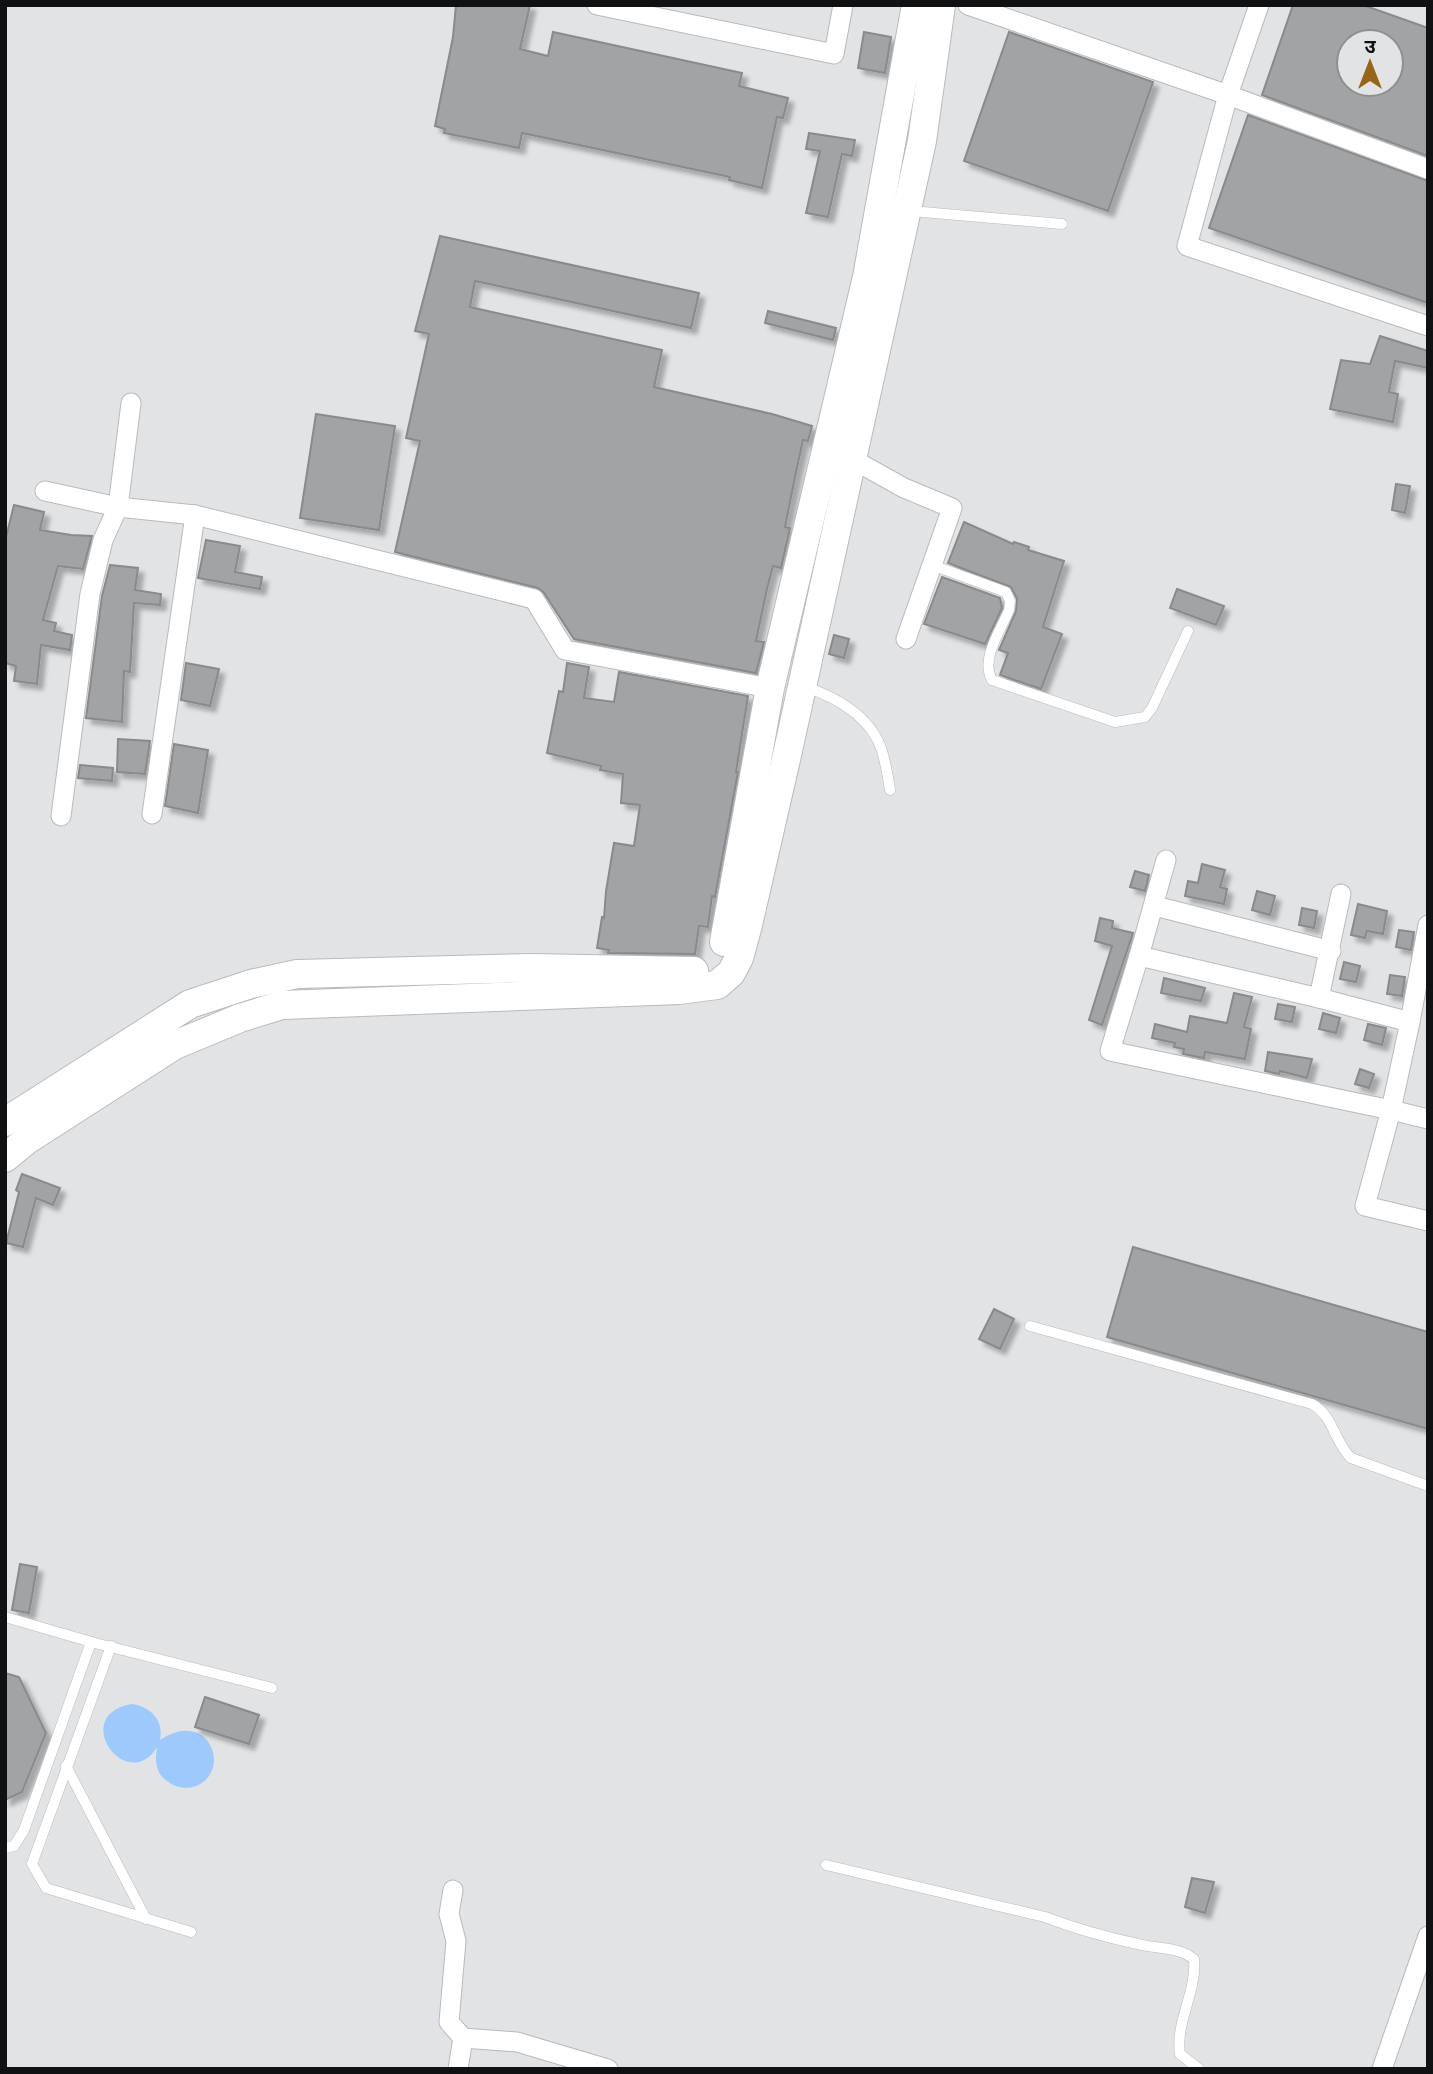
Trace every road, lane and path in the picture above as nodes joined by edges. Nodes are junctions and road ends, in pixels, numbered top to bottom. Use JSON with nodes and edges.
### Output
{"nodes":[{"id":1,"x":597,"y":5,"type":"edge"},
{"id":2,"x":843,"y":5,"type":"edge"},
{"id":3,"x":916,"y":5,"type":"edge"},
{"id":4,"x":941,"y":5,"type":"edge"},
{"id":5,"x":968,"y":5,"type":"edge"},
{"id":6,"x":1259,"y":5,"type":"edge"},
{"id":7,"x":1228,"y":95,"type":"junction"},
{"id":8,"x":1428,"y":169,"type":"edge"},
{"id":9,"x":907,"y":210,"type":"junction"},
{"id":10,"x":1062,"y":224,"type":"dead end"},
{"id":11,"x":1428,"y":326,"type":"edge"},
{"id":12,"x":131,"y":403,"type":"dead end"},
{"id":13,"x":852,"y":460,"type":"junction"},
{"id":14,"x":45,"y":491,"type":"dead end"},
{"id":15,"x":118,"y":507,"type":"junction"},
{"id":16,"x":195,"y":515,"type":"junction"},
{"id":17,"x":932,"y":565,"type":"junction"},
{"id":18,"x":791,"y":593,"type":"junction"},
{"id":19,"x":821,"y":599,"type":"junction"},
{"id":20,"x":1188,"y":631,"type":"dead end"},
{"id":21,"x":905,"y":639,"type":"dead end"},
{"id":22,"x":803,"y":686,"type":"junction"},
{"id":23,"x":770,"y":688,"type":"junction"},
{"id":24,"x":890,"y":790,"type":"dead end"},
{"id":25,"x":152,"y":814,"type":"dead end"},
{"id":26,"x":61,"y":816,"type":"dead end"},
{"id":27,"x":1166,"y":860,"type":"dead end"},
{"id":28,"x":1341,"y":894,"type":"dead end"},
{"id":29,"x":1155,"y":906,"type":"junction"},
{"id":30,"x":1428,"y":925,"type":"edge"},
{"id":31,"x":1331,"y":951,"type":"junction"},
{"id":32,"x":1139,"y":956,"type":"junction"},
{"id":33,"x":1319,"y":998,"type":"junction"},
{"id":34,"x":1410,"y":1022,"type":"junction"},
{"id":35,"x":1391,"y":1110,"type":"junction"},
{"id":36,"x":1428,"y":1119,"type":"edge"},
{"id":37,"x":5,"y":1122,"type":"edge"},
{"id":38,"x":5,"y":1158,"type":"edge"},
{"id":39,"x":1428,"y":1221,"type":"edge"},
{"id":40,"x":1030,"y":1326,"type":"dead end"},
{"id":41,"x":1428,"y":1486,"type":"edge"},
{"id":42,"x":5,"y":1617,"type":"edge"},
{"id":43,"x":91,"y":1642,"type":"junction"},
{"id":44,"x":111,"y":1646,"type":"junction"},
{"id":45,"x":272,"y":1688,"type":"dead end"},
{"id":46,"x":66,"y":1766,"type":"junction"},
{"id":47,"x":5,"y":1849,"type":"edge"},
{"id":48,"x":826,"y":1865,"type":"dead end"},
{"id":49,"x":453,"y":1890,"type":"dead end"},
{"id":50,"x":146,"y":1919,"type":"junction"},
{"id":51,"x":191,"y":1932,"type":"dead end"},
{"id":52,"x":1428,"y":1936,"type":"edge"},
{"id":53,"x":463,"y":2038,"type":"junction"},
{"id":54,"x":458,"y":2069,"type":"edge"},
{"id":55,"x":608,"y":2069,"type":"edge"},
{"id":56,"x":1199,"y":2069,"type":"edge"},
{"id":57,"x":1382,"y":2069,"type":"edge"}],
"edges":[{"from":1,"to":2,"type":"street"},
{"from":3,"to":18,"type":"street"},
{"from":4,"to":9,"type":"street"},
{"from":5,"to":7,"type":"street"},
{"from":6,"to":7,"type":"street"},
{"from":7,"to":8,"type":"street"},
{"from":7,"to":11,"type":"street"},
{"from":9,"to":10,"type":"lane"},
{"from":9,"to":13,"type":"street"},
{"from":12,"to":15,"type":"street"},
{"from":13,"to":17,"type":"street"},
{"from":13,"to":19,"type":"street"},
{"from":14,"to":15,"type":"street"},
{"from":15,"to":16,"type":"street"},
{"from":15,"to":26,"type":"street"},
{"from":16,"to":23,"type":"street"},
{"from":16,"to":25,"type":"street"},
{"from":17,"to":20,"type":"lane"},
{"from":17,"to":21,"type":"street"},
{"from":18,"to":19,"type":"street"},
{"from":18,"to":23,"type":"street"},
{"from":19,"to":22,"type":"street"},
{"from":22,"to":24,"type":"lane"},
{"from":22,"to":38,"type":"street"},
{"from":23,"to":37,"type":"street"},
{"from":27,"to":29,"type":"street"},
{"from":28,"to":31,"type":"street"},
{"from":29,"to":31,"type":"street"},
{"from":29,"to":32,"type":"street"},
{"from":30,"to":34,"type":"street"},
{"from":31,"to":33,"type":"street"},
{"from":32,"to":33,"type":"street"},
{"from":32,"to":35,"type":"street"},
{"from":33,"to":34,"type":"street"},
{"from":34,"to":35,"type":"street"},
{"from":35,"to":36,"type":"street"},
{"from":35,"to":39,"type":"street"},
{"from":40,"to":41,"type":"lane"},
{"from":42,"to":43,"type":"lane"},
{"from":43,"to":44,"type":"lane"},
{"from":43,"to":47,"type":"lane"},
{"from":44,"to":45,"type":"lane"},
{"from":44,"to":46,"type":"lane"},
{"from":46,"to":50,"type":"lane"},
{"from":46,"to":50,"type":"lane"},
{"from":48,"to":56,"type":"lane"},
{"from":49,"to":53,"type":"street"},
{"from":50,"to":51,"type":"lane"},
{"from":52,"to":57,"type":"street"},
{"from":53,"to":54,"type":"street"},
{"from":53,"to":55,"type":"street"}]}
